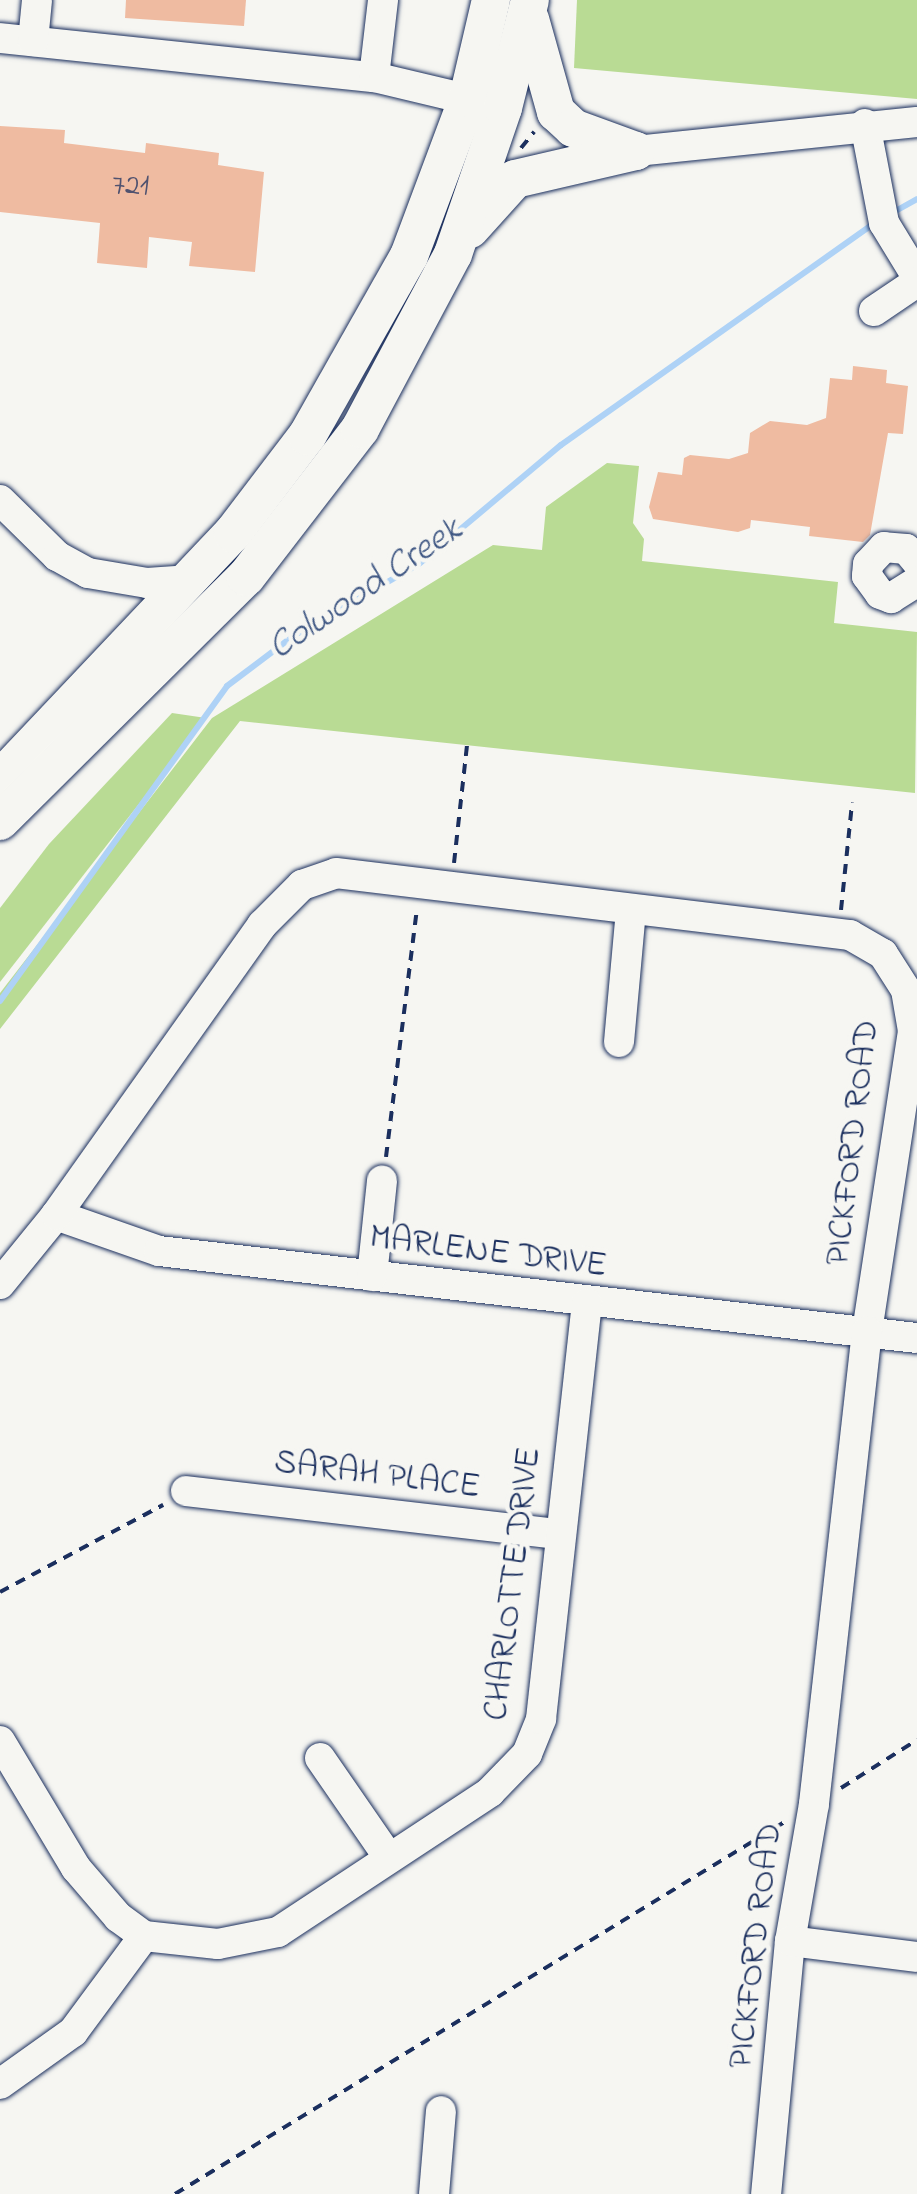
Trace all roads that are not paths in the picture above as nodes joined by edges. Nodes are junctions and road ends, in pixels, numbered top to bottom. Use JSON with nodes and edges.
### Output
{"nodes":[{"id":1,"x":37,"y":0,"type":"edge"},
{"id":2,"x":383,"y":0,"type":"edge"},
{"id":3,"x":491,"y":0,"type":"edge"},
{"id":4,"x":529,"y":6,"type":"edge"},
{"id":5,"x":0,"y":38,"type":"edge"},
{"id":6,"x":33,"y":41,"type":"junction"},
{"id":7,"x":374,"y":77,"type":"junction"},
{"id":8,"x":486,"y":103,"type":"junction"},
{"id":9,"x":917,"y":122,"type":"edge"},
{"id":10,"x":865,"y":124,"type":"junction"},
{"id":11,"x":636,"y":151,"type":"junction"},
{"id":12,"x":453,"y":254,"type":"junction"},
{"id":13,"x":917,"y":280,"type":"edge"},
{"id":14,"x":874,"y":310,"type":"dead end"},
{"id":15,"x":0,"y":500,"type":"edge"},
{"id":16,"x":914,"y":544,"type":"edge"},
{"id":17,"x":191,"y":580,"type":"junction"},
{"id":18,"x":917,"y":582,"type":"edge"},
{"id":19,"x":61,"y":716,"type":"junction"},
{"id":20,"x":0,"y":759,"type":"edge"},
{"id":21,"x":0,"y":779,"type":"edge"},
{"id":22,"x":0,"y":821,"type":"edge"},
{"id":23,"x":632,"y":911,"type":"junction"},
{"id":24,"x":915,"y":1031,"type":"edge"},
{"id":25,"x":619,"y":1042,"type":"dead end"},
{"id":26,"x":382,"y":1181,"type":"road end"},
{"id":27,"x":56,"y":1216,"type":"junction"},
{"id":28,"x":372,"y":1276,"type":"junction"},
{"id":29,"x":0,"y":1284,"type":"edge"},
{"id":30,"x":586,"y":1304,"type":"junction"},
{"id":31,"x":867,"y":1331,"type":"junction"},
{"id":32,"x":917,"y":1338,"type":"edge"},
{"id":33,"x":186,"y":1492,"type":"road end"},
{"id":34,"x":559,"y":1534,"type":"junction"},
{"id":35,"x":0,"y":1741,"type":"edge"},
{"id":36,"x":320,"y":1758,"type":"dead end"},
{"id":37,"x":389,"y":1858,"type":"junction"},
{"id":38,"x":144,"y":1936,"type":"junction"},
{"id":39,"x":790,"y":1941,"type":"junction"},
{"id":40,"x":917,"y":1957,"type":"edge"},
{"id":41,"x":0,"y":2084,"type":"edge"},
{"id":42,"x":441,"y":2112,"type":"dead end"},
{"id":43,"x":434,"y":2194,"type":"edge"},
{"id":44,"x":766,"y":2194,"type":"edge"}],
"edges":[{"from":1,"to":6,"type":"street"},
{"from":2,"to":7,"type":"street"},
{"from":3,"to":8,"type":"main road"},
{"from":4,"to":8,"type":"main road"},
{"from":4,"to":11,"type":"main road"},
{"from":5,"to":6,"type":"street"},
{"from":6,"to":7,"type":"street"},
{"from":7,"to":8,"type":"street"},
{"from":8,"to":12,"type":"main road"},
{"from":8,"to":17,"type":"main road"},
{"from":9,"to":10,"type":"street"},
{"from":10,"to":11,"type":"street"},
{"from":10,"to":13,"type":"street"},
{"from":11,"to":12,"type":"main road"},
{"from":12,"to":22,"type":"main road"},
{"from":13,"to":14,"type":"street"},
{"from":15,"to":17,"type":"street"},
{"from":16,"to":18,"type":"street"},
{"from":17,"to":19,"type":"main road"},
{"from":19,"to":20,"type":"main road"},
{"from":19,"to":21,"type":"main road"},
{"from":23,"to":24,"type":"street","name":"PICKFORD ROAD"},
{"from":23,"to":25,"type":"street"},
{"from":23,"to":27,"type":"street","name":"PICKFORD ROAD"},
{"from":24,"to":31,"type":"street","name":"PICKFORD ROAD"},
{"from":26,"to":28,"type":"street"},
{"from":27,"to":28,"type":"street","name":"MARLENE DRIVE"},
{"from":27,"to":29,"type":"street","name":"PICKFORD ROAD"},
{"from":28,"to":30,"type":"street","name":"MARLENE DRIVE"},
{"from":30,"to":31,"type":"street","name":"MARLENE DRIVE"},
{"from":30,"to":34,"type":"street","name":"CHARLOTTE DRIVE"},
{"from":31,"to":32,"type":"street","name":"MARLENE DRIVE"},
{"from":31,"to":39,"type":"street","name":"PICKFORD ROAD"},
{"from":33,"to":34,"type":"street","name":"SARAH PLACE"},
{"from":34,"to":37,"type":"street","name":"CHARLOTTE DRIVE"},
{"from":35,"to":38,"type":"street"},
{"from":36,"to":37,"type":"street"},
{"from":37,"to":38,"type":"street","name":"CHARLOTTE DRIVE"},
{"from":38,"to":41,"type":"street"},
{"from":39,"to":40,"type":"street"},
{"from":39,"to":44,"type":"street","name":"PICKFORD ROAD"},
{"from":42,"to":43,"type":"street"}]}
